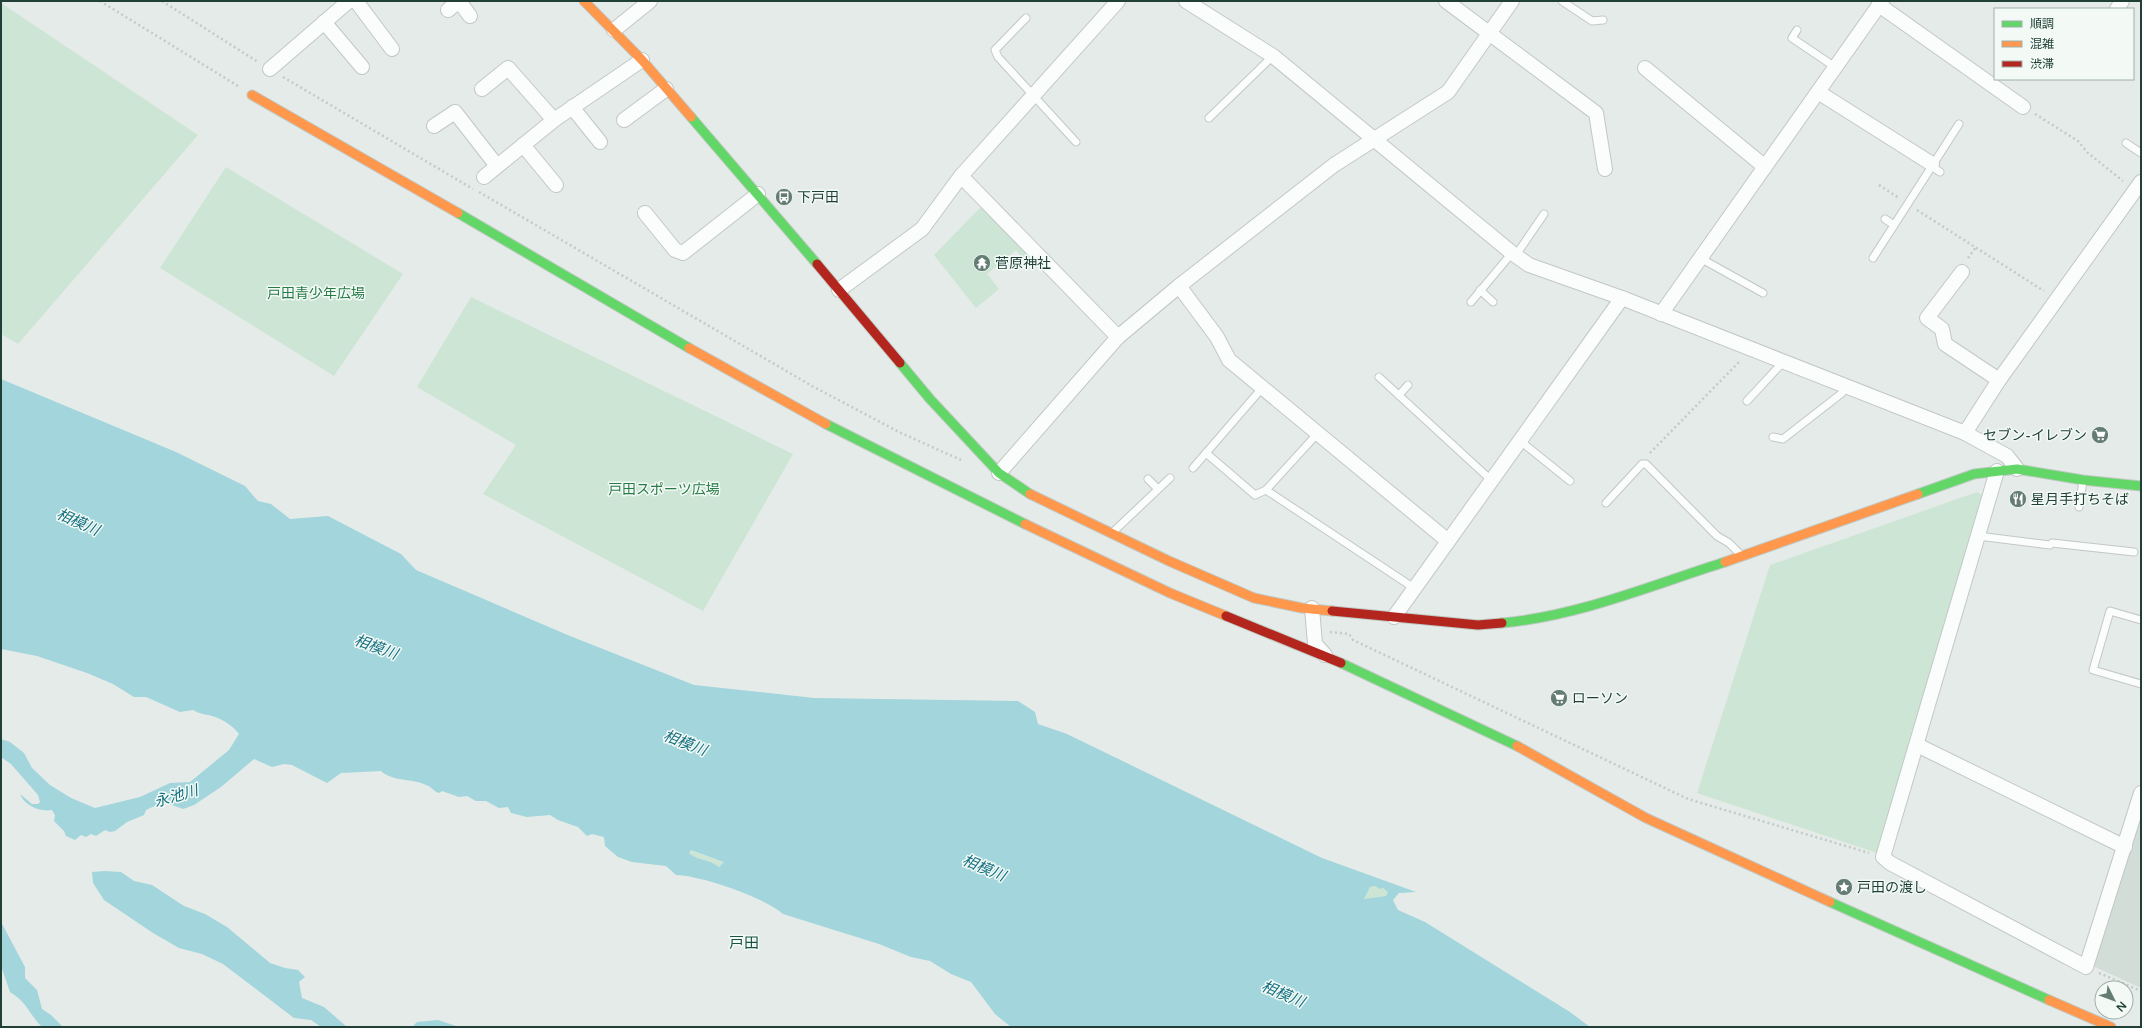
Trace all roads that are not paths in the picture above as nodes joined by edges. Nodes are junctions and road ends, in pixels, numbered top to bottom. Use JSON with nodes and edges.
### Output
{"nodes":[{"id":1,"x":349,"y":1,"type":"edge"},
{"id":2,"x":356,"y":1,"type":"edge"},
{"id":3,"x":584,"y":1,"type":"edge"},
{"id":4,"x":650,"y":1,"type":"edge"},
{"id":5,"x":1118,"y":1,"type":"edge"},
{"id":6,"x":1186,"y":1,"type":"edge"},
{"id":7,"x":1446,"y":1,"type":"edge"},
{"id":8,"x":1512,"y":1,"type":"edge"},
{"id":9,"x":1562,"y":1,"type":"edge"},
{"id":10,"x":1881,"y":3,"type":"edge"},
{"id":11,"x":455,"y":4,"type":"edge"},
{"id":12,"x":470,"y":16,"type":"dead end"},
{"id":13,"x":1026,"y":18,"type":"dead end"},
{"id":14,"x":1603,"y":20,"type":"dead end"},
{"id":15,"x":324,"y":22,"type":"junction"},
{"id":16,"x":614,"y":30,"type":"junction"},
{"id":17,"x":1797,"y":30,"type":"dead end"},
{"id":18,"x":1489,"y":34,"type":"junction"},
{"id":19,"x":392,"y":49,"type":"dead end"},
{"id":20,"x":1273,"y":56,"type":"junction"},
{"id":21,"x":642,"y":60,"type":"junction"},
{"id":22,"x":362,"y":67,"type":"dead end"},
{"id":23,"x":1835,"y":67,"type":"junction"},
{"id":24,"x":1645,"y":68,"type":"dead end"},
{"id":25,"x":270,"y":69,"type":"road end"},
{"id":26,"x":1994,"y":78,"type":"edge"},
{"id":27,"x":1997,"y":80,"type":"edge"},
{"id":28,"x":482,"y":89,"type":"dead end"},
{"id":29,"x":666,"y":89,"type":"junction"},
{"id":30,"x":1818,"y":92,"type":"junction"},
{"id":31,"x":252,"y":95,"type":"road end"},
{"id":32,"x":1033,"y":96,"type":"junction"},
{"id":33,"x":2023,"y":107,"type":"road end"},
{"id":34,"x":572,"y":108,"type":"junction"},
{"id":35,"x":1209,"y":118,"type":"dead end"},
{"id":36,"x":554,"y":120,"type":"junction"},
{"id":37,"x":624,"y":120,"type":"dead end"},
{"id":38,"x":1959,"y":124,"type":"dead end"},
{"id":39,"x":434,"y":126,"type":"dead end"},
{"id":40,"x":1375,"y":140,"type":"junction"},
{"id":41,"x":600,"y":142,"type":"dead end"},
{"id":42,"x":1076,"y":142,"type":"dead end"},
{"id":43,"x":2126,"y":143,"type":"dead end"},
{"id":44,"x":523,"y":145,"type":"junction"},
{"id":45,"x":2141,"y":153,"type":"edge"},
{"id":46,"x":497,"y":166,"type":"junction"},
{"id":47,"x":1765,"y":167,"type":"junction"},
{"id":48,"x":1935,"y":167,"type":"junction"},
{"id":49,"x":1605,"y":169,"type":"dead end"},
{"id":50,"x":961,"y":176,"type":"junction"},
{"id":51,"x":484,"y":177,"type":"dead end"},
{"id":52,"x":556,"y":185,"type":"dead end"},
{"id":53,"x":2138,"y":186,"type":"edge"},
{"id":54,"x":758,"y":194,"type":"junction"},
{"id":55,"x":645,"y":213,"type":"dead end"},
{"id":56,"x":1544,"y":214,"type":"dead end"},
{"id":57,"x":1885,"y":219,"type":"dead end"},
{"id":58,"x":1894,"y":225,"type":"junction"},
{"id":59,"x":1514,"y":254,"type":"junction"},
{"id":60,"x":1700,"y":258,"type":"junction"},
{"id":61,"x":1873,"y":258,"type":"dead end"},
{"id":62,"x":1962,"y":272,"type":"dead end"},
{"id":63,"x":1179,"y":286,"type":"junction"},
{"id":64,"x":840,"y":290,"type":"junction"},
{"id":65,"x":1480,"y":290,"type":"junction"},
{"id":66,"x":1763,"y":293,"type":"dead end"},
{"id":67,"x":1622,"y":298,"type":"junction"},
{"id":68,"x":1471,"y":302,"type":"dead end"},
{"id":69,"x":1493,"y":302,"type":"dead end"},
{"id":70,"x":1661,"y":314,"type":"junction"},
{"id":71,"x":1118,"y":337,"type":"junction"},
{"id":72,"x":1784,"y":361,"type":"junction"},
{"id":73,"x":1379,"y":377,"type":"dead end"},
{"id":74,"x":1999,"y":380,"type":"junction"},
{"id":75,"x":1408,"y":385,"type":"dead end"},
{"id":76,"x":1847,"y":386,"type":"junction"},
{"id":77,"x":1263,"y":387,"type":"junction"},
{"id":78,"x":1399,"y":395,"type":"junction"},
{"id":79,"x":1747,"y":401,"type":"dead end"},
{"id":80,"x":1964,"y":432,"type":"junction"},
{"id":81,"x":1318,"y":433,"type":"junction"},
{"id":82,"x":1774,"y":437,"type":"dead end"},
{"id":83,"x":1519,"y":440,"type":"junction"},
{"id":84,"x":1206,"y":453,"type":"junction"},
{"id":85,"x":1193,"y":468,"type":"dead end"},
{"id":86,"x":2017,"y":469,"type":"junction"},
{"id":87,"x":1997,"y":471,"type":"junction"},
{"id":88,"x":999,"y":473,"type":"junction"},
{"id":89,"x":1170,"y":478,"type":"dead end"},
{"id":90,"x":1148,"y":479,"type":"dead end"},
{"id":91,"x":1491,"y":480,"type":"junction"},
{"id":92,"x":2083,"y":480,"type":"junction"},
{"id":93,"x":1570,"y":482,"type":"dead end"},
{"id":94,"x":2141,"y":486,"type":"edge"},
{"id":95,"x":1158,"y":489,"type":"junction"},
{"id":96,"x":1266,"y":490,"type":"junction"},
{"id":97,"x":1606,"y":503,"type":"dead end"},
{"id":98,"x":2079,"y":507,"type":"dead end"},
{"id":99,"x":1112,"y":534,"type":"junction"},
{"id":100,"x":1978,"y":536,"type":"junction"},
{"id":101,"x":1448,"y":541,"type":"junction"},
{"id":102,"x":2134,"y":552,"type":"dead end"},
{"id":103,"x":1742,"y":556,"type":"junction"},
{"id":104,"x":1414,"y":588,"type":"junction"},
{"id":105,"x":1312,"y":608,"type":"junction"},
{"id":106,"x":1394,"y":617,"type":"junction"},
{"id":107,"x":2141,"y":620,"type":"edge"},
{"id":108,"x":1325,"y":655,"type":"junction"},
{"id":109,"x":2141,"y":684,"type":"edge"},
{"id":110,"x":1917,"y":745,"type":"junction"},
{"id":111,"x":2141,"y":793,"type":"edge"},
{"id":112,"x":2124,"y":847,"type":"junction"},
{"id":113,"x":2111,"y":1027,"type":"edge"}],
"edges":[{"from":1,"to":15,"type":"street"},
{"from":2,"to":19,"type":"street"},
{"from":3,"to":16,"type":"street"},
{"from":4,"to":16,"type":"street"},
{"from":5,"to":32,"type":"street"},
{"from":6,"to":20,"type":"street"},
{"from":7,"to":18,"type":"street"},
{"from":8,"to":18,"type":"street"},
{"from":9,"to":14,"type":"lane"},
{"from":10,"to":23,"type":"street"},
{"from":10,"to":26,"type":"street"},
{"from":11,"to":12,"type":"street"},
{"from":13,"to":32,"type":"lane"},
{"from":15,"to":22,"type":"street"},
{"from":15,"to":25,"type":"street"},
{"from":16,"to":21,"type":"street"},
{"from":17,"to":23,"type":"lane"},
{"from":18,"to":40,"type":"street"},
{"from":18,"to":49,"type":"street"},
{"from":20,"to":35,"type":"lane"},
{"from":20,"to":40,"type":"street"},
{"from":21,"to":29,"type":"street"},
{"from":21,"to":34,"type":"street"},
{"from":23,"to":30,"type":"street"},
{"from":24,"to":47,"type":"street"},
{"from":27,"to":33,"type":"street"},
{"from":28,"to":36,"type":"street"},
{"from":29,"to":37,"type":"street"},
{"from":29,"to":54,"type":"street"},
{"from":30,"to":47,"type":"street"},
{"from":30,"to":48,"type":"street"},
{"from":31,"to":108,"type":"street"},
{"from":32,"to":42,"type":"lane"},
{"from":32,"to":50,"type":"street"},
{"from":34,"to":36,"type":"street"},
{"from":34,"to":41,"type":"street"},
{"from":36,"to":44,"type":"street"},
{"from":38,"to":48,"type":"lane"},
{"from":39,"to":46,"type":"street"},
{"from":40,"to":59,"type":"street"},
{"from":40,"to":63,"type":"street"},
{"from":43,"to":45,"type":"lane"},
{"from":44,"to":46,"type":"street"},
{"from":44,"to":52,"type":"street"},
{"from":46,"to":51,"type":"street"},
{"from":47,"to":60,"type":"street"},
{"from":48,"to":58,"type":"lane"},
{"from":50,"to":64,"type":"street"},
{"from":50,"to":71,"type":"street"},
{"from":53,"to":74,"type":"street"},
{"from":54,"to":55,"type":"street"},
{"from":54,"to":64,"type":"street"},
{"from":56,"to":59,"type":"lane"},
{"from":57,"to":58,"type":"lane"},
{"from":58,"to":61,"type":"lane"},
{"from":59,"to":65,"type":"lane"},
{"from":59,"to":67,"type":"street"},
{"from":60,"to":66,"type":"lane"},
{"from":60,"to":70,"type":"street"},
{"from":62,"to":74,"type":"street"},
{"from":63,"to":71,"type":"street"},
{"from":63,"to":77,"type":"street"},
{"from":64,"to":88,"type":"street"},
{"from":65,"to":68,"type":"lane"},
{"from":65,"to":69,"type":"lane"},
{"from":67,"to":70,"type":"street"},
{"from":67,"to":83,"type":"street"},
{"from":70,"to":72,"type":"street"},
{"from":71,"to":88,"type":"street"},
{"from":72,"to":76,"type":"street"},
{"from":72,"to":79,"type":"lane"},
{"from":73,"to":78,"type":"lane"},
{"from":74,"to":80,"type":"street"},
{"from":75,"to":78,"type":"lane"},
{"from":76,"to":80,"type":"street"},
{"from":76,"to":82,"type":"lane"},
{"from":77,"to":81,"type":"street"},
{"from":77,"to":84,"type":"lane"},
{"from":78,"to":91,"type":"lane"},
{"from":80,"to":86,"type":"street"},
{"from":81,"to":96,"type":"lane"},
{"from":81,"to":101,"type":"street"},
{"from":83,"to":91,"type":"street"},
{"from":83,"to":93,"type":"lane"},
{"from":84,"to":85,"type":"lane"},
{"from":84,"to":96,"type":"lane"},
{"from":86,"to":87,"type":"street"},
{"from":86,"to":92,"type":"street"},
{"from":87,"to":100,"type":"street"},
{"from":87,"to":103,"type":"street"},
{"from":88,"to":99,"type":"street"},
{"from":89,"to":95,"type":"lane"},
{"from":90,"to":95,"type":"lane"},
{"from":91,"to":101,"type":"street"},
{"from":92,"to":94,"type":"street"},
{"from":92,"to":98,"type":"lane"},
{"from":95,"to":99,"type":"lane"},
{"from":96,"to":104,"type":"lane"},
{"from":97,"to":103,"type":"lane"},
{"from":99,"to":105,"type":"street"},
{"from":100,"to":102,"type":"lane"},
{"from":100,"to":110,"type":"street"},
{"from":101,"to":104,"type":"street"},
{"from":103,"to":106,"type":"street"},
{"from":104,"to":106,"type":"street"},
{"from":105,"to":106,"type":"street"},
{"from":105,"to":108,"type":"street"},
{"from":107,"to":109,"type":"lane"},
{"from":108,"to":113,"type":"street"},
{"from":110,"to":112,"type":"street"},
{"from":110,"to":112,"type":"street"},
{"from":111,"to":112,"type":"street"}]}
